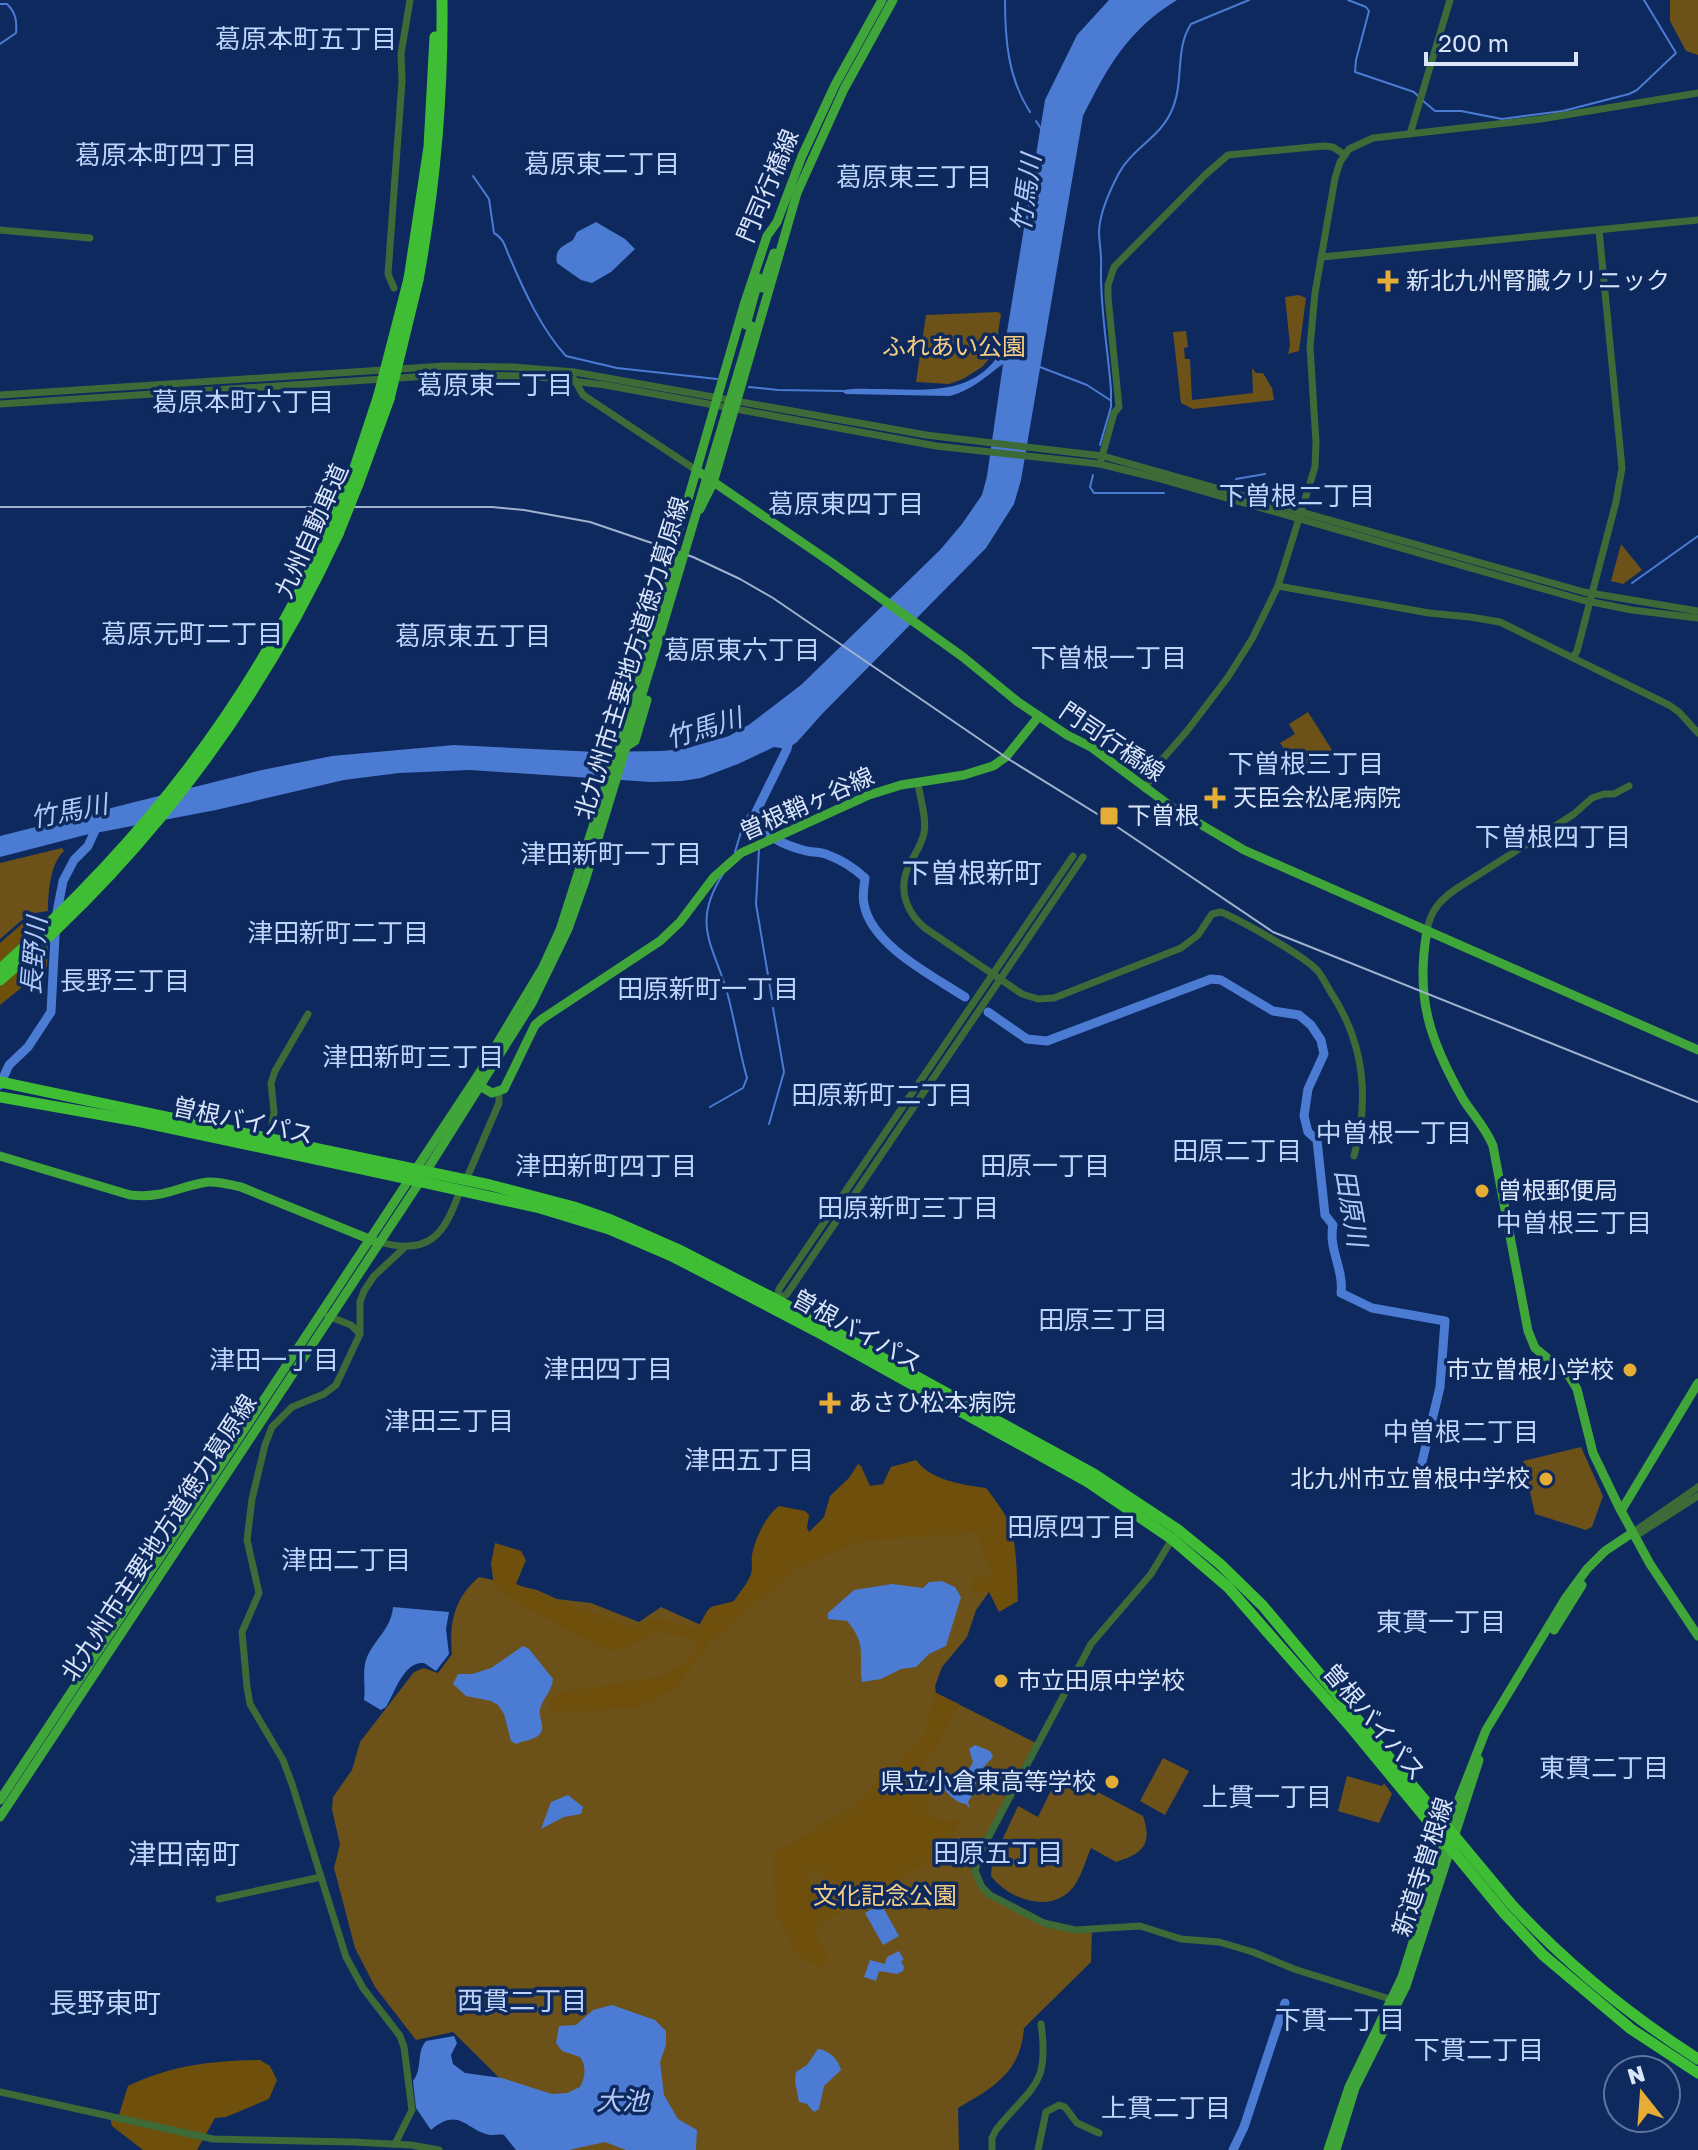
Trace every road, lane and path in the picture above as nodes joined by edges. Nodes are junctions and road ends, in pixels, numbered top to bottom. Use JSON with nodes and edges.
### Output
{"nodes":[{"id":1,"x":410,"y":0,"type":"edge"},
{"id":2,"x":434,"y":0,"type":"edge"},
{"id":3,"x":442,"y":0,"type":"edge"},
{"id":4,"x":882,"y":0,"type":"edge"},
{"id":5,"x":893,"y":0,"type":"edge"},
{"id":6,"x":1450,"y":0,"type":"edge"},
{"id":7,"x":1698,"y":93,"type":"edge"},
{"id":8,"x":1410,"y":134,"type":"junction"},
{"id":9,"x":1345,"y":155,"type":"junction"},
{"id":10,"x":1698,"y":220,"type":"edge"},
{"id":11,"x":782,"y":223,"type":"junction"},
{"id":12,"x":0,"y":230,"type":"edge"},
{"id":13,"x":1599,"y":230,"type":"junction"},
{"id":14,"x":90,"y":238,"type":"dead end"},
{"id":15,"x":1322,"y":257,"type":"junction"},
{"id":16,"x":414,"y":279,"type":"junction"},
{"id":17,"x":394,"y":288,"type":"dead end"},
{"id":18,"x":574,"y":376,"type":"junction"},
{"id":19,"x":0,"y":395,"type":"edge"},
{"id":20,"x":715,"y":402,"type":"junction"},
{"id":21,"x":0,"y":404,"type":"edge"},
{"id":22,"x":735,"y":406,"type":"junction"},
{"id":23,"x":1101,"y":460,"type":"junction"},
{"id":24,"x":696,"y":470,"type":"junction"},
{"id":25,"x":713,"y":483,"type":"junction"},
{"id":26,"x":686,"y":506,"type":"tunnel mouth"},
{"id":27,"x":700,"y":509,"type":"tunnel mouth"},
{"id":28,"x":1300,"y":515,"type":"junction"},
{"id":29,"x":1278,"y":586,"type":"junction"},
{"id":30,"x":659,"y":598,"type":"tunnel mouth"},
{"id":31,"x":1591,"y":598,"type":"junction"},
{"id":32,"x":673,"y":601,"type":"tunnel mouth"},
{"id":33,"x":1698,"y":611,"type":"edge"},
{"id":34,"x":1698,"y":618,"type":"edge"},
{"id":35,"x":1573,"y":657,"type":"junction"},
{"id":36,"x":1039,"y":716,"type":"junction"},
{"id":37,"x":1698,"y":733,"type":"edge"},
{"id":38,"x":622,"y":748,"type":"junction"},
{"id":39,"x":918,"y":783,"type":"junction"},
{"id":40,"x":1629,"y":786,"type":"dead end"},
{"id":41,"x":1145,"y":789,"type":"junction"},
{"id":42,"x":1073,"y":856,"type":"dead end"},
{"id":43,"x":1083,"y":857,"type":"dead end"},
{"id":44,"x":1427,"y":931,"type":"junction"},
{"id":45,"x":27,"y":950,"type":"junction"},
{"id":46,"x":0,"y":969,"type":"edge"},
{"id":47,"x":998,"y":976,"type":"junction"},
{"id":48,"x":0,"y":980,"type":"edge"},
{"id":49,"x":308,"y":1014,"type":"dead end"},
{"id":50,"x":1698,"y":1050,"type":"edge"},
{"id":51,"x":3,"y":1082,"type":"edge"},
{"id":52,"x":477,"y":1083,"type":"junction"},
{"id":53,"x":499,"y":1092,"type":"junction"},
{"id":54,"x":0,"y":1097,"type":"edge"},
{"id":55,"x":270,"y":1139,"type":"junction"},
{"id":56,"x":0,"y":1156,"type":"edge"},
{"id":57,"x":1354,"y":1156,"type":"dead end"},
{"id":58,"x":418,"y":1175,"type":"junction"},
{"id":59,"x":463,"y":1185,"type":"junction"},
{"id":60,"x":374,"y":1241,"type":"junction"},
{"id":61,"x":403,"y":1249,"type":"junction"},
{"id":62,"x":781,"y":1294,"type":"junction"},
{"id":63,"x":759,"y":1297,"type":"junction"},
{"id":64,"x":790,"y":1313,"type":"junction"},
{"id":65,"x":325,"y":1316,"type":"junction"},
{"id":66,"x":360,"y":1334,"type":"junction"},
{"id":67,"x":1698,"y":1383,"type":"edge"},
{"id":68,"x":1698,"y":1487,"type":"edge"},
{"id":69,"x":1698,"y":1496,"type":"edge"},
{"id":70,"x":1621,"y":1511,"type":"junction"},
{"id":71,"x":1633,"y":1535,"type":"junction"},
{"id":72,"x":1172,"y":1539,"type":"junction"},
{"id":73,"x":1698,"y":1636,"type":"edge"},
{"id":74,"x":3,"y":1802,"type":"edge"},
{"id":75,"x":0,"y":1817,"type":"edge"},
{"id":76,"x":1449,"y":1838,"type":"junction"},
{"id":77,"x":321,"y":1877,"type":"junction"},
{"id":78,"x":219,"y":1899,"type":"dead end"},
{"id":79,"x":1393,"y":2000,"type":"junction"},
{"id":80,"x":1041,"y":2024,"type":"dead end"},
{"id":81,"x":1698,"y":2059,"type":"edge"},
{"id":82,"x":1698,"y":2073,"type":"edge"},
{"id":83,"x":0,"y":2092,"type":"edge"},
{"id":84,"x":1099,"y":2133,"type":"dead end"},
{"id":85,"x":395,"y":2144,"type":"junction"},
{"id":86,"x":439,"y":2150,"type":"edge"},
{"id":87,"x":992,"y":2150,"type":"edge"},
{"id":88,"x":1038,"y":2150,"type":"edge"},
{"id":89,"x":1328,"y":2150,"type":"edge"},
{"id":90,"x":1336,"y":2150,"type":"edge"}],
"edges":[{"from":1,"to":17,"type":"street"},
{"from":2,"to":16,"type":"highway","name":"九州自動車道"},
{"from":3,"to":16,"type":"highway","name":"九州自動車道"},
{"from":4,"to":11,"type":"main road","name":"門司行橋線"},
{"from":5,"to":11,"type":"main road","name":"門司行橋線"},
{"from":6,"to":8,"type":"street"},
{"from":7,"to":8,"type":"street"},
{"from":8,"to":9,"type":"street"},
{"from":9,"to":15,"type":"street"},
{"from":9,"to":23,"type":"street"},
{"from":10,"to":13,"type":"street"},
{"from":11,"to":20,"type":"main road","name":"門司行橋線"},
{"from":11,"to":22,"type":"main road","name":"門司行橋線"},
{"from":11,"to":38,"type":"main road","name":"北九州市主要地方道徳力葛原線","bridge":true},
{"from":12,"to":14,"type":"street"},
{"from":13,"to":15,"type":"street"},
{"from":13,"to":31,"type":"street"},
{"from":15,"to":28,"type":"street"},
{"from":16,"to":45,"type":"highway","name":"九州自動車道","bridge":true},
{"from":18,"to":19,"type":"street"},
{"from":18,"to":20,"type":"street"},
{"from":18,"to":21,"type":"street"},
{"from":18,"to":24,"type":"street"},
{"from":20,"to":22,"type":"street"},
{"from":20,"to":24,"type":"main road","name":"門司行橋線"},
{"from":22,"to":23,"type":"street"},
{"from":22,"to":25,"type":"main road","name":"門司行橋線"},
{"from":23,"to":28,"type":"street"},
{"from":24,"to":25,"type":"main road","name":"門司行橋線"},
{"from":24,"to":26,"type":"main road"},
{"from":25,"to":27,"type":"main road"},
{"from":25,"to":36,"type":"main road","name":"門司行橋線"},
{"from":28,"to":29,"type":"street"},
{"from":28,"to":31,"type":"street"},
{"from":29,"to":35,"type":"street"},
{"from":29,"to":41,"type":"street"},
{"from":30,"to":38,"type":"main road"},
{"from":31,"to":33,"type":"street"},
{"from":31,"to":34,"type":"street"},
{"from":31,"to":35,"type":"street"},
{"from":32,"to":38,"type":"main road"},
{"from":35,"to":37,"type":"street"},
{"from":36,"to":39,"type":"main road","name":"曽根鞘ヶ谷線"},
{"from":36,"to":41,"type":"main road","name":"門司行橋線"},
{"from":38,"to":52,"type":"main road","name":"北九州市主要地方道徳力葛原線"},
{"from":39,"to":47,"type":"street"},
{"from":39,"to":53,"type":"main road","name":"曽根鞘ヶ谷線"},
{"from":40,"to":44,"type":"street"},
{"from":41,"to":44,"type":"main road","name":"門司行橋線"},
{"from":42,"to":47,"type":"street"},
{"from":43,"to":47,"type":"street"},
{"from":44,"to":50,"type":"main road","name":"門司行橋線"},
{"from":44,"to":70,"type":"main road"},
{"from":45,"to":46,"type":"highway","name":"九州自動車道"},
{"from":45,"to":48,"type":"highway","name":"九州自動車道"},
{"from":47,"to":57,"type":"street"},
{"from":47,"to":62,"type":"street"},
{"from":49,"to":55,"type":"street"},
{"from":51,"to":55,"type":"highway","name":"曽根バイパス"},
{"from":52,"to":53,"type":"main road"},
{"from":52,"to":58,"type":"main road"},
{"from":53,"to":59,"type":"street"},
{"from":54,"to":58,"type":"highway","name":"曽根バイパス"},
{"from":55,"to":58,"type":"highway","name":"曽根バイパス"},
{"from":56,"to":60,"type":"main road"},
{"from":58,"to":59,"type":"highway","name":"曽根バイパス"},
{"from":58,"to":60,"type":"main road"},
{"from":59,"to":61,"type":"street"},
{"from":59,"to":63,"type":"highway","name":"曽根バイパス"},
{"from":60,"to":61,"type":"street"},
{"from":60,"to":65,"type":"main road","name":"北九州市主要地方道徳力葛原線"},
{"from":61,"to":66,"type":"street"},
{"from":62,"to":63,"type":"highway"},
{"from":62,"to":64,"type":"highway"},
{"from":63,"to":64,"type":"highway","name":"曽根バイパス"},
{"from":64,"to":72,"type":"highway","name":"曽根バイパス"},
{"from":64,"to":76,"type":"highway","name":"曽根バイパス"},
{"from":65,"to":66,"type":"street"},
{"from":65,"to":74,"type":"main road","name":"北九州市主要地方道徳力葛原線"},
{"from":66,"to":77,"type":"street"},
{"from":67,"to":70,"type":"main road"},
{"from":68,"to":71,"type":"street"},
{"from":69,"to":71,"type":"street"},
{"from":70,"to":71,"type":"main road"},
{"from":71,"to":73,"type":"main road"},
{"from":71,"to":76,"type":"main road","name":"新道寺曽根線"},
{"from":72,"to":76,"type":"highway","name":"曽根バイパス"},
{"from":72,"to":79,"type":"street"},
{"from":74,"to":75,"type":"main road","name":"北九州市主要地方道徳力葛原線"},
{"from":76,"to":79,"type":"main road","name":"新道寺曽根線"},
{"from":76,"to":81,"type":"highway","name":"曽根バイパス"},
{"from":76,"to":82,"type":"highway","name":"曽根バイパス"},
{"from":76,"to":90,"type":"main road","name":"新道寺曽根線"},
{"from":77,"to":78,"type":"street"},
{"from":77,"to":85,"type":"street"},
{"from":79,"to":89,"type":"main road","name":"新道寺曽根線"},
{"from":80,"to":87,"type":"street"},
{"from":83,"to":85,"type":"street"},
{"from":84,"to":88,"type":"street"},
{"from":85,"to":86,"type":"street"}]}
